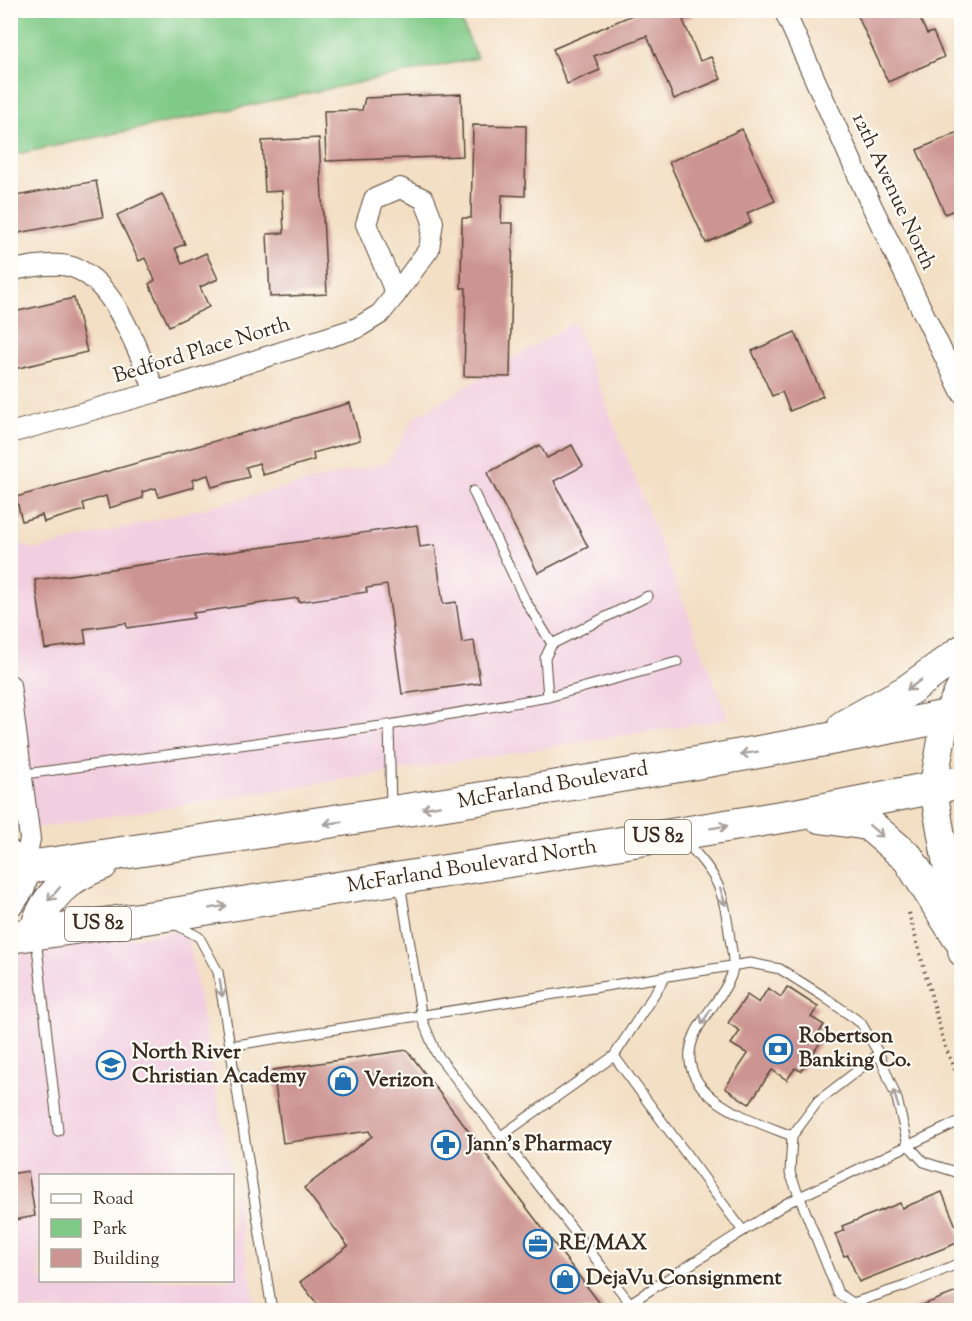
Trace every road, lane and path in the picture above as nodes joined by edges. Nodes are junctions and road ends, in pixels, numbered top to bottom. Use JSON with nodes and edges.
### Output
{"nodes":[{"id":1,"x":784,"y":10,"type":"edge"},
{"id":2,"x":10,"y":271,"type":"edge"},
{"id":3,"x":396,"y":294,"type":"junction"},
{"id":4,"x":156,"y":392,"type":"junction"},
{"id":5,"x":962,"y":393,"type":"edge"},
{"id":6,"x":10,"y":434,"type":"edge"},
{"id":7,"x":473,"y":491,"type":"dead end"},
{"id":8,"x":648,"y":596,"type":"dead end"},
{"id":9,"x":552,"y":644,"type":"junction"},
{"id":10,"x":962,"y":651,"type":"edge"},
{"id":11,"x":677,"y":662,"type":"dead end"},
{"id":12,"x":962,"y":684,"type":"edge"},
{"id":13,"x":10,"y":685,"type":"edge"},
{"id":14,"x":548,"y":697,"type":"junction"},
{"id":15,"x":954,"y":715,"type":"edge"},
{"id":16,"x":389,"y":725,"type":"junction"},
{"id":17,"x":807,"y":744,"type":"junction"},
{"id":18,"x":16,"y":775,"type":"edge"},
{"id":19,"x":947,"y":784,"type":"edge"},
{"id":20,"x":391,"y":814,"type":"junction"},
{"id":21,"x":800,"y":814,"type":"junction"},
{"id":22,"x":678,"y":833,"type":"junction"},
{"id":23,"x":143,"y":850,"type":"junction"},
{"id":24,"x":15,"y":862,"type":"edge"},
{"id":25,"x":399,"y":878,"type":"junction"},
{"id":26,"x":10,"y":900,"type":"edge"},
{"id":27,"x":908,"y":907,"type":"dead end"},
{"id":28,"x":160,"y":916,"type":"junction"},
{"id":29,"x":23,"y":935,"type":"edge"},
{"id":30,"x":960,"y":938,"type":"edge"},
{"id":31,"x":734,"y":966,"type":"junction"},
{"id":32,"x":666,"y":976,"type":"junction"},
{"id":33,"x":422,"y":1016,"type":"junction"},
{"id":34,"x":230,"y":1046,"type":"junction"},
{"id":35,"x":879,"y":1054,"type":"junction"},
{"id":36,"x":614,"y":1056,"type":"junction"},
{"id":37,"x":962,"y":1085,"type":"edge"},
{"id":38,"x":962,"y":1120,"type":"edge"},
{"id":39,"x":58,"y":1131,"type":"dead end"},
{"id":40,"x":501,"y":1136,"type":"junction"},
{"id":41,"x":792,"y":1136,"type":"junction"},
{"id":42,"x":908,"y":1145,"type":"junction"},
{"id":43,"x":962,"y":1179,"type":"edge"},
{"id":44,"x":799,"y":1197,"type":"junction"},
{"id":45,"x":743,"y":1231,"type":"junction"},
{"id":46,"x":962,"y":1262,"type":"edge"},
{"id":47,"x":633,"y":1307,"type":"edge"},
{"id":48,"x":272,"y":1311,"type":"edge"}],
"edges":[{"from":1,"to":5,"type":"street","name":"12th Avenue North"},
{"from":2,"to":4,"type":"street"},
{"from":3,"to":3,"type":"street","name":"Bedford Place North"},
{"from":3,"to":4,"type":"street","name":"Bedford Place North"},
{"from":4,"to":6,"type":"street","name":"Bedford Place North"},
{"from":7,"to":9,"type":"lane"},
{"from":8,"to":9,"type":"lane"},
{"from":9,"to":14,"type":"lane"},
{"from":10,"to":17,"type":"highway","one_way":true},
{"from":11,"to":14,"type":"lane"},
{"from":12,"to":15,"type":"main road"},
{"from":13,"to":18,"type":"street"},
{"from":14,"to":16,"type":"lane"},
{"from":15,"to":17,"type":"highway","name":"McFarland Boulevard"},
{"from":15,"to":19,"type":"main road"},
{"from":16,"to":18,"type":"lane"},
{"from":16,"to":20,"type":"lane"},
{"from":17,"to":20,"type":"highway","name":"McFarland Boulevard","one_way":true},
{"from":18,"to":24,"type":"street"},
{"from":19,"to":21,"type":"highway","name":"McFarland Boulevard North","number":"US 82"},
{"from":19,"to":30,"type":"main road"},
{"from":20,"to":23,"type":"highway","name":"McFarland Boulevard","one_way":true},
{"from":22,"to":21,"type":"highway","name":"McFarland Boulevard North","number":"US 82","one_way":true},
{"from":21,"to":30,"type":"highway","one_way":true},
{"from":22,"to":25,"type":"highway","name":"McFarland Boulevard North","number":"US 82"},
{"from":22,"to":31,"type":"lane","one_way":true},
{"from":23,"to":24,"type":"highway"},
{"from":23,"to":29,"type":"highway","one_way":true},
{"from":24,"to":26,"type":"highway"},
{"from":28,"to":25,"type":"highway","name":"McFarland Boulevard North","number":"US 82","one_way":true},
{"from":25,"to":33,"type":"lane"},
{"from":27,"to":37,"type":"path"},
{"from":28,"to":29,"type":"highway","name":"McFarland Boulevard North","number":"US 82"},
{"from":28,"to":34,"type":"lane","one_way":true},
{"from":29,"to":39,"type":"lane"},
{"from":31,"to":32,"type":"lane"},
{"from":31,"to":35,"type":"lane"},
{"from":31,"to":41,"type":"lane","one_way":true},
{"from":32,"to":33,"type":"lane"},
{"from":32,"to":36,"type":"lane"},
{"from":33,"to":34,"type":"lane"},
{"from":33,"to":40,"type":"lane"},
{"from":34,"to":48,"type":"lane"},
{"from":35,"to":41,"type":"lane"},
{"from":42,"to":35,"type":"lane","one_way":true},
{"from":36,"to":40,"type":"lane"},
{"from":36,"to":45,"type":"lane"},
{"from":38,"to":42,"type":"lane"},
{"from":40,"to":47,"type":"lane"},
{"from":41,"to":44,"type":"lane"},
{"from":42,"to":43,"type":"lane"},
{"from":42,"to":44,"type":"lane"},
{"from":44,"to":45,"type":"lane"},
{"from":44,"to":46,"type":"lane"},
{"from":45,"to":47,"type":"lane"}]}
